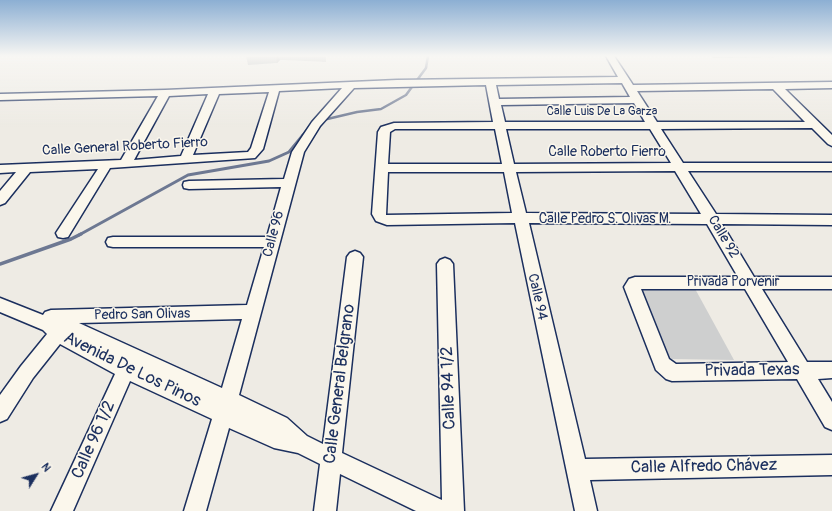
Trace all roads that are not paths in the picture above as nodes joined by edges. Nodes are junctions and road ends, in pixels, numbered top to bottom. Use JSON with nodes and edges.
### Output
{"nodes":[{"id":1,"x":625,"y":80,"type":"edge"},
{"id":2,"x":490,"y":82,"type":"junction"},
{"id":3,"x":832,"y":84,"type":"edge"},
{"id":4,"x":351,"y":85,"type":"junction"},
{"id":5,"x":775,"y":85,"type":"junction"},
{"id":6,"x":275,"y":88,"type":"junction"},
{"id":7,"x":631,"y":89,"type":"junction"},
{"id":8,"x":215,"y":91,"type":"junction"},
{"id":9,"x":165,"y":93,"type":"junction"},
{"id":10,"x":0,"y":97,"type":"edge"},
{"id":11,"x":495,"y":102,"type":"junction"},
{"id":12,"x":498,"y":125,"type":"junction"},
{"id":13,"x":653,"y":125,"type":"junction"},
{"id":14,"x":815,"y":125,"type":"junction"},
{"id":15,"x":832,"y":142,"type":"edge"},
{"id":16,"x":185,"y":160,"type":"junction"},
{"id":17,"x":107,"y":164,"type":"junction"},
{"id":18,"x":125,"y":164,"type":"junction"},
{"id":19,"x":680,"y":167,"type":"junction"},
{"id":20,"x":832,"y":167,"type":"edge"},
{"id":21,"x":27,"y":168,"type":"junction"},
{"id":22,"x":382,"y":168,"type":"junction"},
{"id":23,"x":508,"y":168,"type":"junction"},
{"id":24,"x":0,"y":169,"type":"edge"},
{"id":25,"x":288,"y":183,"type":"junction"},
{"id":26,"x":188,"y":185,"type":"dead end"},
{"id":27,"x":0,"y":200,"type":"edge"},
{"id":28,"x":519,"y":218,"type":"junction"},
{"id":29,"x":712,"y":220,"type":"junction"},
{"id":30,"x":832,"y":220,"type":"edge"},
{"id":31,"x":63,"y":233,"type":"dead end"},
{"id":32,"x":113,"y":242,"type":"dead end"},
{"id":33,"x":272,"y":242,"type":"junction"},
{"id":34,"x":355,"y":257,"type":"dead end"},
{"id":35,"x":445,"y":264,"type":"dead end"},
{"id":36,"x":749,"y":282,"type":"junction"},
{"id":37,"x":832,"y":283,"type":"edge"},
{"id":38,"x":0,"y":305,"type":"edge"},
{"id":39,"x":254,"y":312,"type":"junction"},
{"id":40,"x":0,"y":317,"type":"edge"},
{"id":41,"x":30,"y":317,"type":"junction"},
{"id":42,"x":61,"y":325,"type":"junction"},
{"id":43,"x":126,"y":370,"type":"junction"},
{"id":44,"x":802,"y":370,"type":"junction"},
{"id":45,"x":832,"y":370,"type":"edge"},
{"id":46,"x":672,"y":373,"type":"joint"},
{"id":47,"x":225,"y":407,"type":"junction"},
{"id":48,"x":0,"y":411,"type":"edge"},
{"id":49,"x":832,"y":420,"type":"edge"},
{"id":50,"x":331,"y":459,"type":"junction"},
{"id":51,"x":832,"y":465,"type":"edge"},
{"id":52,"x":576,"y":470,"type":"junction"},
{"id":53,"x":62,"y":511,"type":"edge"},
{"id":54,"x":195,"y":511,"type":"edge"},
{"id":55,"x":325,"y":511,"type":"edge"},
{"id":56,"x":440,"y":511,"type":"edge"},
{"id":57,"x":453,"y":511,"type":"edge"},
{"id":58,"x":586,"y":511,"type":"edge"}],
"edges":[{"from":1,"to":7,"type":"street","name":"Calle 92"},
{"from":2,"to":4,"type":"street"},
{"from":2,"to":7,"type":"street"},
{"from":2,"to":11,"type":"street","name":"Calle 94"},
{"from":3,"to":5,"type":"street"},
{"from":4,"to":6,"type":"street"},
{"from":4,"to":25,"type":"street","name":"Calle 96"},
{"from":5,"to":7,"type":"street"},
{"from":5,"to":14,"type":"street"},
{"from":6,"to":8,"type":"street"},
{"from":6,"to":16,"type":"street","name":"Calle General Roberto Fierro"},
{"from":7,"to":11,"type":"street"},
{"from":7,"to":13,"type":"street","name":"Calle 92"},
{"from":8,"to":9,"type":"street"},
{"from":8,"to":16,"type":"street"},
{"from":9,"to":10,"type":"street"},
{"from":9,"to":18,"type":"street"},
{"from":11,"to":12,"type":"street","name":"Calle 94"},
{"from":12,"to":13,"type":"street","name":"Calle Luis De La Garza"},
{"from":12,"to":22,"type":"street","name":"Calle Luis De La Garza"},
{"from":12,"to":23,"type":"street","name":"Calle 94"},
{"from":13,"to":14,"type":"street","name":"Calle Luis De La Garza"},
{"from":13,"to":19,"type":"street","name":"Calle 92"},
{"from":14,"to":15,"type":"street"},
{"from":16,"to":18,"type":"street","name":"Calle General Roberto Fierro"},
{"from":17,"to":18,"type":"street","name":"Calle General Roberto Fierro"},
{"from":17,"to":21,"type":"street","name":"Calle General Roberto Fierro"},
{"from":17,"to":31,"type":"street"},
{"from":19,"to":20,"type":"street","name":"Calle Roberto Fierro"},
{"from":19,"to":23,"type":"street","name":"Calle Roberto Fierro"},
{"from":19,"to":29,"type":"street","name":"Calle 92"},
{"from":21,"to":24,"type":"street","name":"Calle General Roberto Fierro"},
{"from":21,"to":27,"type":"street"},
{"from":22,"to":23,"type":"street","name":"Calle Roberto Fierro"},
{"from":22,"to":28,"type":"street","name":"Calle Pedro S. Olivas M."},
{"from":23,"to":28,"type":"street","name":"Calle 94"},
{"from":25,"to":26,"type":"street"},
{"from":25,"to":33,"type":"street","name":"Calle 96"},
{"from":28,"to":29,"type":"street","name":"Calle Pedro S. Olivas M."},
{"from":28,"to":52,"type":"street","name":"Calle 94"},
{"from":29,"to":30,"type":"street","name":"Calle Pedro S. Olivas M."},
{"from":29,"to":36,"type":"street","name":"Calle 92"},
{"from":32,"to":33,"type":"street"},
{"from":33,"to":39,"type":"street","name":"Calle 96"},
{"from":34,"to":50,"type":"street","name":"Calle General Belgrano"},
{"from":35,"to":57,"type":"street","name":"Calle 94 1/2"},
{"from":36,"to":37,"type":"street","name":"Privada Porvenir"},
{"from":36,"to":44,"type":"street","name":"Calle 92"},
{"from":36,"to":46,"type":"street","name":"Privada Porvenir"},
{"from":38,"to":41,"type":"street"},
{"from":39,"to":42,"type":"street","name":"Pedro San Olivas"},
{"from":39,"to":47,"type":"street","name":"Calle 96"},
{"from":40,"to":41,"type":"street","name":"Pedro San Olivas"},
{"from":41,"to":42,"type":"street"},
{"from":41,"to":42,"type":"street","name":"Pedro San Olivas"},
{"from":42,"to":43,"type":"street","name":"Avenida De Los Pinos"},
{"from":42,"to":47,"type":"street","name":"Avenida De Los Pinos"},
{"from":42,"to":48,"type":"street"},
{"from":43,"to":47,"type":"street","name":"Avenida De Los Pinos"},
{"from":43,"to":53,"type":"street","name":"Calle 96 1/2"},
{"from":44,"to":45,"type":"street","name":"Privada Texas"},
{"from":44,"to":46,"type":"street","name":"Privada Texas"},
{"from":44,"to":49,"type":"street","name":"Calle 92"},
{"from":47,"to":50,"type":"street","name":"Avenida De Los Pinos"},
{"from":47,"to":54,"type":"street","name":"Calle 96"},
{"from":50,"to":55,"type":"street","name":"Calle General Belgrano"},
{"from":50,"to":56,"type":"street","name":"Avenida De Los Pinos"},
{"from":51,"to":52,"type":"street","name":"Calle Alfredo Chávez"},
{"from":52,"to":58,"type":"street","name":"Calle 94"}]}
